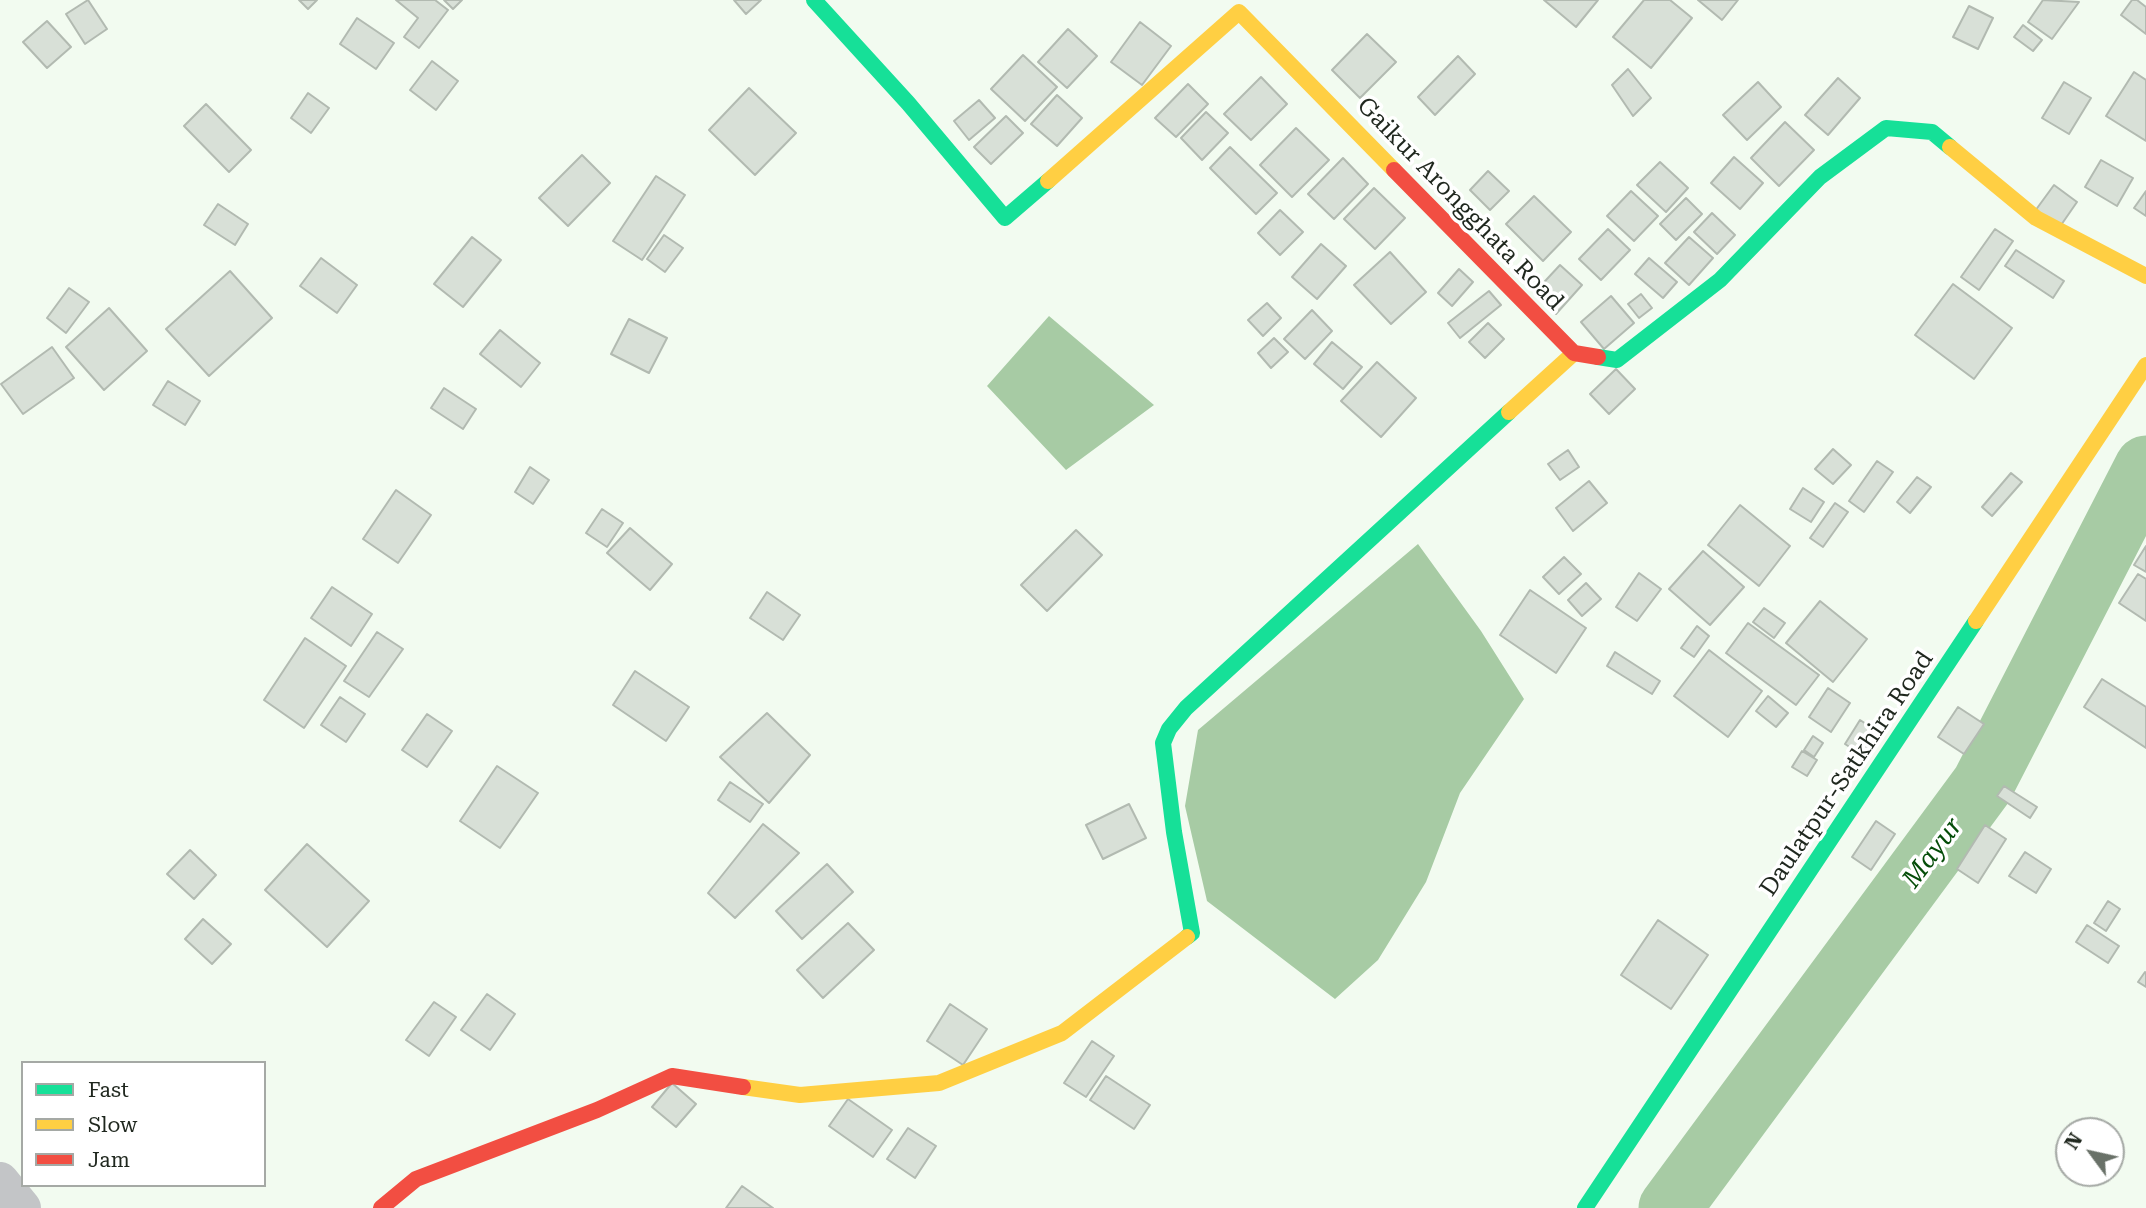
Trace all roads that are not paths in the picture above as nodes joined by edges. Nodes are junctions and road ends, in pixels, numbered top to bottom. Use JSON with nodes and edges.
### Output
{"nodes":[{"id":1,"x":814,"y":0,"type":"edge"},
{"id":2,"x":2146,"y":276,"type":"edge"},
{"id":3,"x":1574,"y":353,"type":"junction"},
{"id":4,"x":2146,"y":365,"type":"edge"},
{"id":5,"x":0,"y":1181,"type":"edge"},
{"id":6,"x":22,"y":1208,"type":"edge"},
{"id":7,"x":381,"y":1208,"type":"edge"},
{"id":8,"x":1585,"y":1208,"type":"edge"}],
"edges":[{"from":1,"to":3,"type":"street","name":"Gaikur Arongghata Road"},
{"from":2,"to":3,"type":"street"},
{"from":3,"to":7,"type":"street"},
{"from":4,"to":8,"type":"street","name":"Daulatpur-Satkhira Road"},
{"from":5,"to":6,"type":"street"}]}
